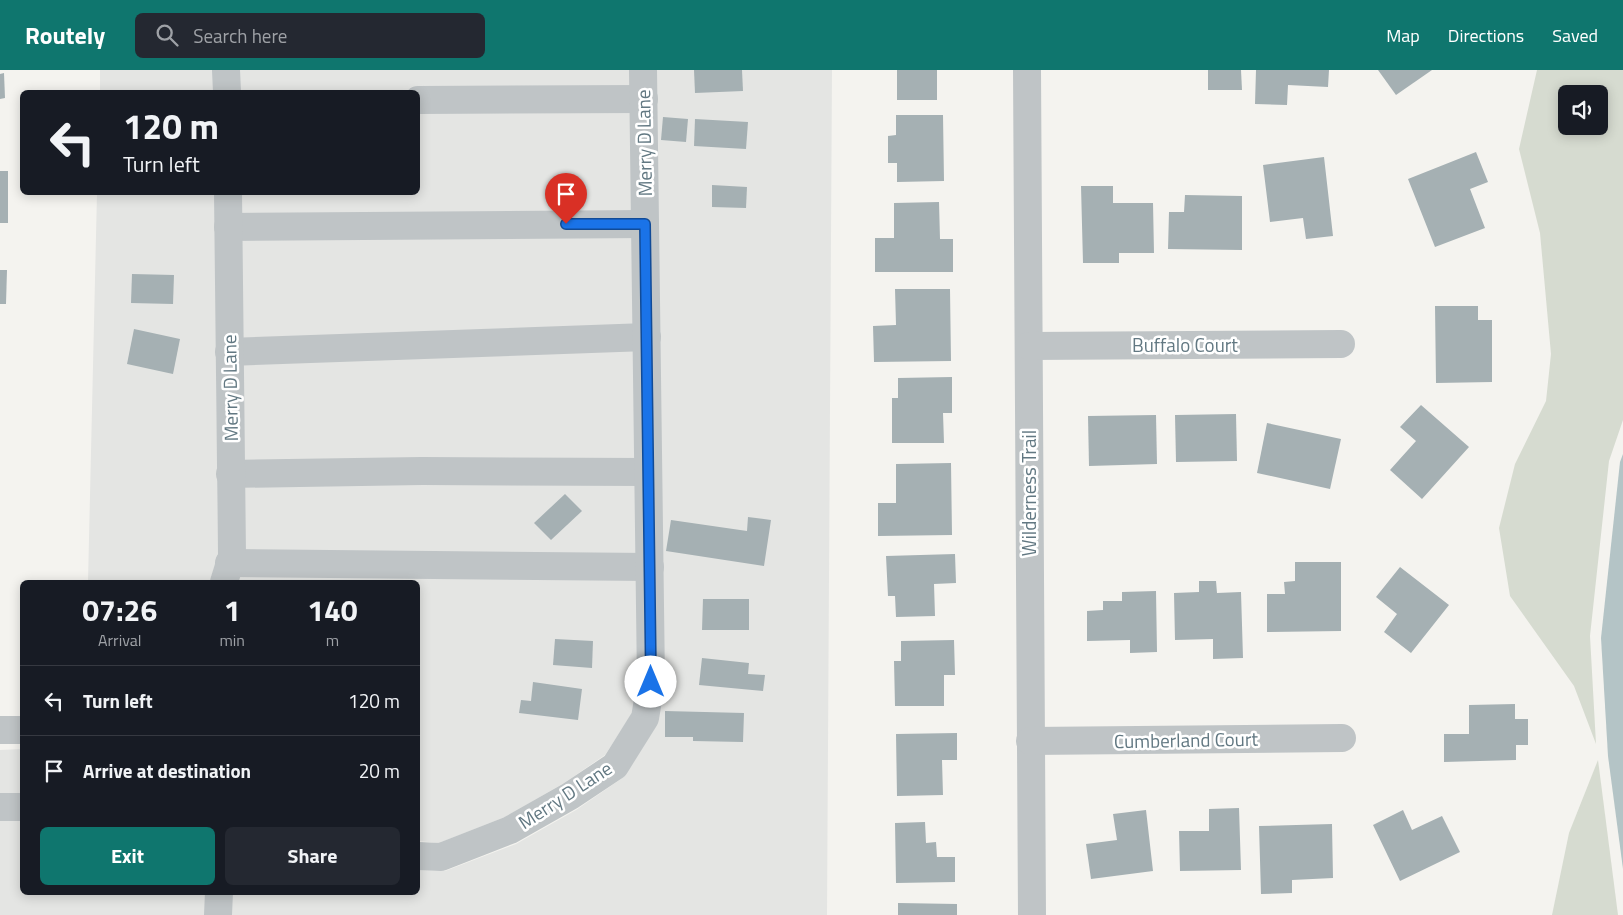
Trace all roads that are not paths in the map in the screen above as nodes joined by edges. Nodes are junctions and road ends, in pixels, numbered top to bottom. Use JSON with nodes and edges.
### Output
{"nodes":[{"id":1,"x":226,"y":70,"type":"edge"},
{"id":2,"x":643,"y":70,"type":"edge"},
{"id":3,"x":1028,"y":70,"type":"edge"},
{"id":4,"x":227,"y":90,"type":"edge"},
{"id":5,"x":644,"y":99,"type":"junction"},
{"id":6,"x":420,"y":100,"type":"edge"},
{"id":7,"x":228,"y":195,"type":"edge"},
{"id":8,"x":645,"y":224,"type":"junction"},
{"id":9,"x":228,"y":227,"type":"junction"},
{"id":10,"x":646,"y":337,"type":"junction"},
{"id":11,"x":1341,"y":344,"type":"dead end"},
{"id":12,"x":1029,"y":346,"type":"junction"},
{"id":13,"x":229,"y":352,"type":"junction"},
{"id":14,"x":648,"y":472,"type":"junction"},
{"id":15,"x":230,"y":474,"type":"junction"},
{"id":16,"x":650,"y":567,"type":"junction"},
{"id":17,"x":226,"y":573,"type":"edge"},
{"id":18,"x":0,"y":730,"type":"edge"},
{"id":19,"x":20,"y":730,"type":"edge"},
{"id":20,"x":1342,"y":738,"type":"dead end"},
{"id":21,"x":1030,"y":741,"type":"junction"},
{"id":22,"x":0,"y":807,"type":"edge"},
{"id":23,"x":20,"y":807,"type":"edge"},
{"id":24,"x":420,"y":856,"type":"edge"},
{"id":25,"x":219,"y":895,"type":"edge"},
{"id":26,"x":218,"y":915,"type":"edge"},
{"id":27,"x":1032,"y":915,"type":"edge"}],
"edges":[{"from":1,"to":4,"type":"street"},
{"from":2,"to":5,"type":"street","name":"Merry D Lane"},
{"from":3,"to":12,"type":"street","name":"Wilderness Trail"},
{"from":5,"to":6,"type":"street"},
{"from":5,"to":8,"type":"street","name":"Merry D Lane"},
{"from":7,"to":9,"type":"street","name":"Merry D Lane"},
{"from":8,"to":9,"type":"street"},
{"from":8,"to":10,"type":"street","name":"Merry D Lane"},
{"from":9,"to":13,"type":"street","name":"Merry D Lane"},
{"from":10,"to":13,"type":"street"},
{"from":10,"to":14,"type":"street","name":"Merry D Lane"},
{"from":11,"to":12,"type":"street","name":"Buffalo Court"},
{"from":12,"to":21,"type":"street","name":"Wilderness Trail"},
{"from":13,"to":15,"type":"street","name":"Merry D Lane"},
{"from":14,"to":15,"type":"street"},
{"from":14,"to":16,"type":"street","name":"Merry D Lane"},
{"from":15,"to":17,"type":"street","name":"Merry D Lane"},
{"from":16,"to":17,"type":"street"},
{"from":16,"to":24,"type":"street","name":"Merry D Lane"},
{"from":18,"to":19,"type":"street"},
{"from":20,"to":21,"type":"street","name":"Cumberland Court"},
{"from":21,"to":27,"type":"street","name":"Wilderness Trail"},
{"from":22,"to":23,"type":"street"},
{"from":25,"to":26,"type":"street"}]}
